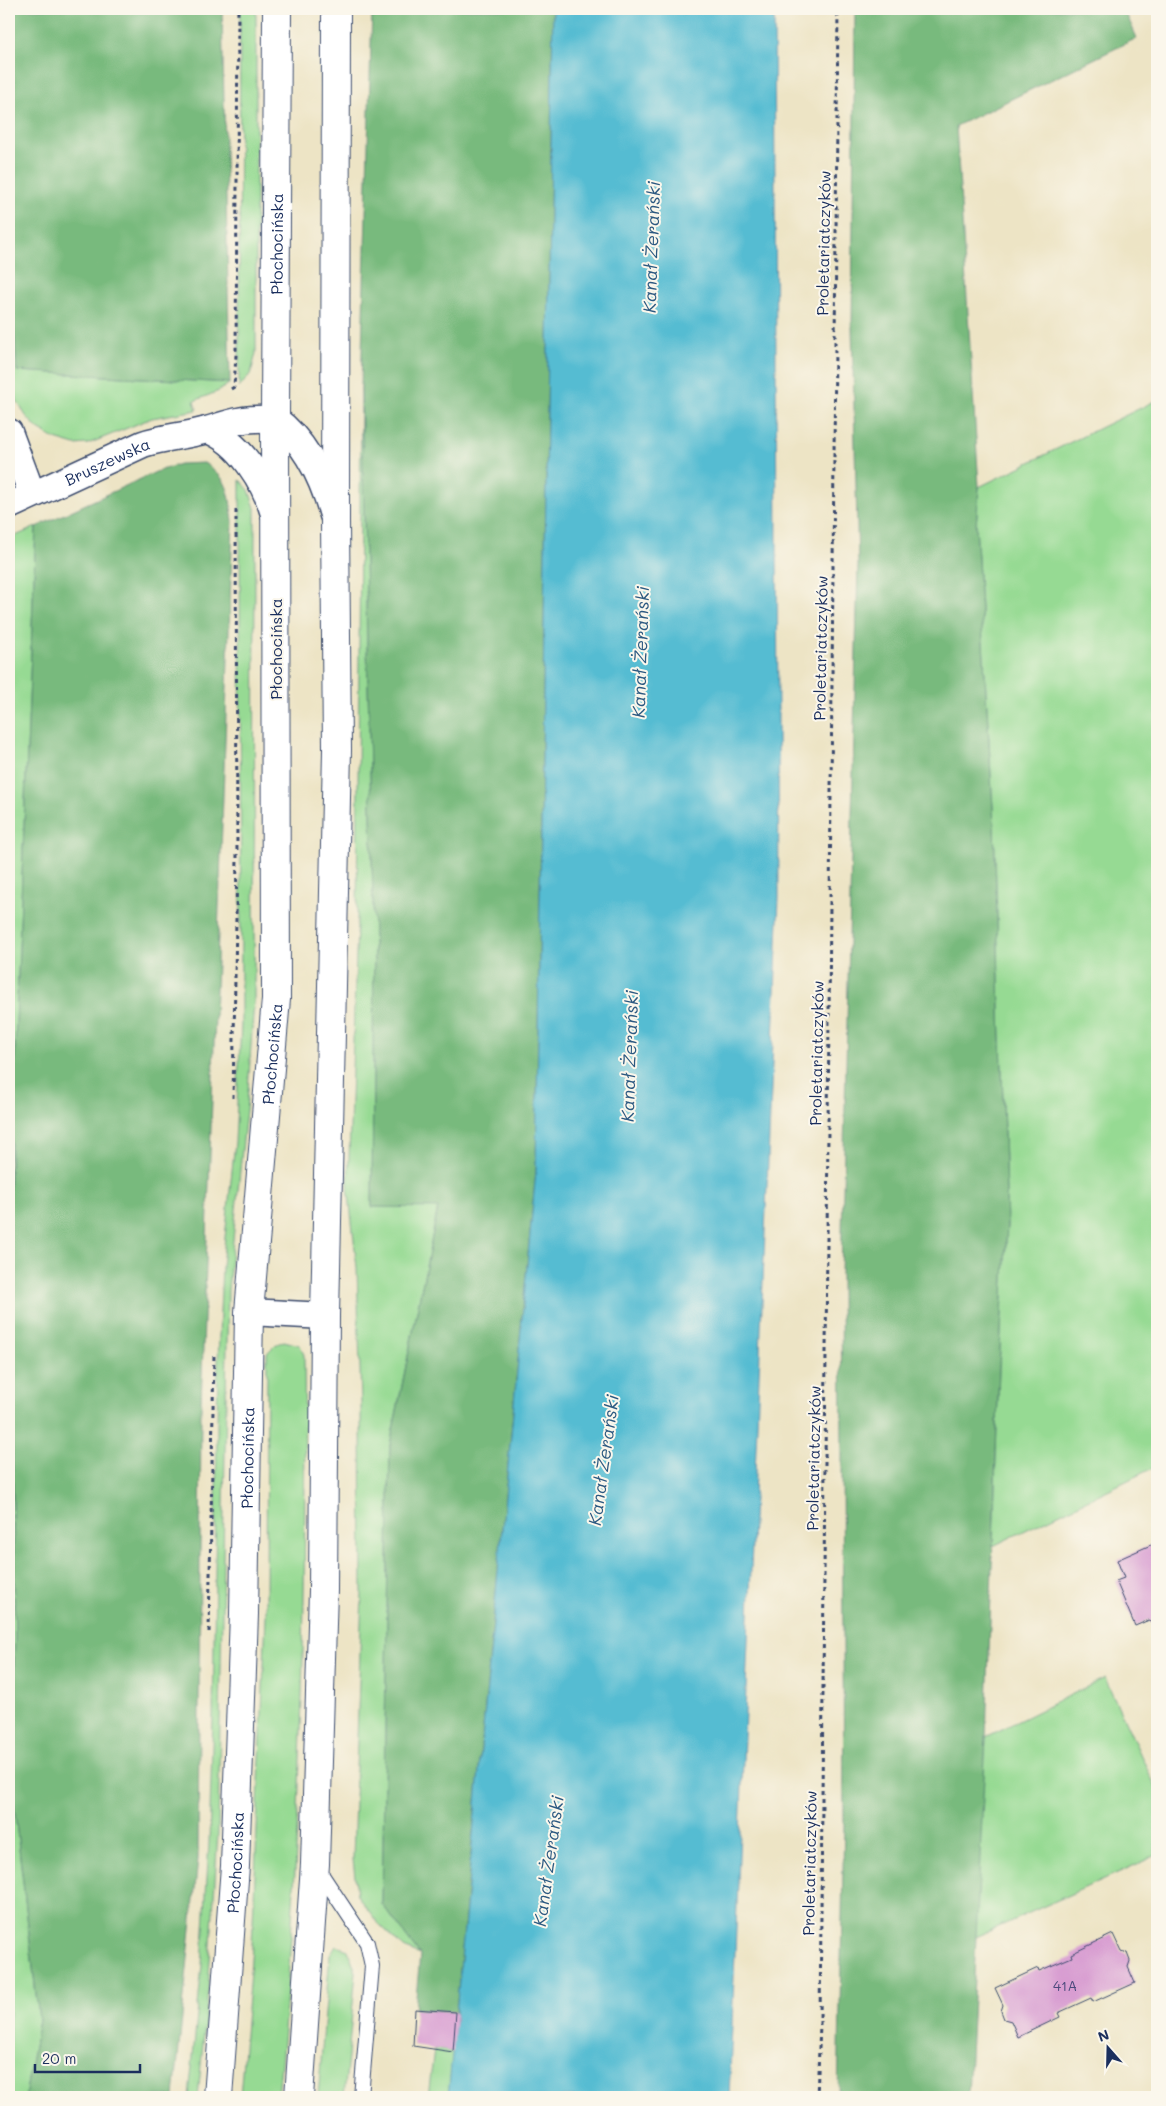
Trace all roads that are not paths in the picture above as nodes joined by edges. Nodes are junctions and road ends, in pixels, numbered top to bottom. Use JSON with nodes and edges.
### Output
{"nodes":[{"id":1,"x":277,"y":9,"type":"edge"},
{"id":2,"x":336,"y":9,"type":"edge"},
{"id":3,"x":275,"y":419,"type":"junction"},
{"id":4,"x":207,"y":430,"type":"junction"},
{"id":5,"x":9,"y":432,"type":"edge"},
{"id":6,"x":32,"y":494,"type":"junction"},
{"id":7,"x":9,"y":506,"type":"edge"},
{"id":8,"x":275,"y":516,"type":"junction"},
{"id":9,"x":335,"y":521,"type":"junction"},
{"id":10,"x":249,"y":1312,"type":"junction"},
{"id":11,"x":325,"y":1316,"type":"junction"},
{"id":12,"x":315,"y":1864,"type":"junction"},
{"id":13,"x":218,"y":2097,"type":"edge"},
{"id":14,"x":299,"y":2097,"type":"edge"},
{"id":15,"x":361,"y":2097,"type":"edge"}],
"edges":[{"from":1,"to":3,"type":"main road","name":"Płochocińska"},
{"from":2,"to":9,"type":"main road"},
{"from":3,"to":4,"type":"street","name":"Bruszewska"},
{"from":3,"to":8,"type":"main road","name":"Płochocińska"},
{"from":3,"to":9,"type":"street"},
{"from":4,"to":6,"type":"street","name":"Bruszewska"},
{"from":4,"to":8,"type":"street"},
{"from":5,"to":6,"type":"street"},
{"from":6,"to":7,"type":"street","name":"Bruszewska"},
{"from":8,"to":10,"type":"main road","name":"Płochocińska"},
{"from":9,"to":11,"type":"main road"},
{"from":10,"to":11,"type":"street"},
{"from":10,"to":13,"type":"main road","name":"Płochocińska"},
{"from":11,"to":12,"type":"main road"},
{"from":12,"to":14,"type":"main road"},
{"from":12,"to":15,"type":"lane"}]}
